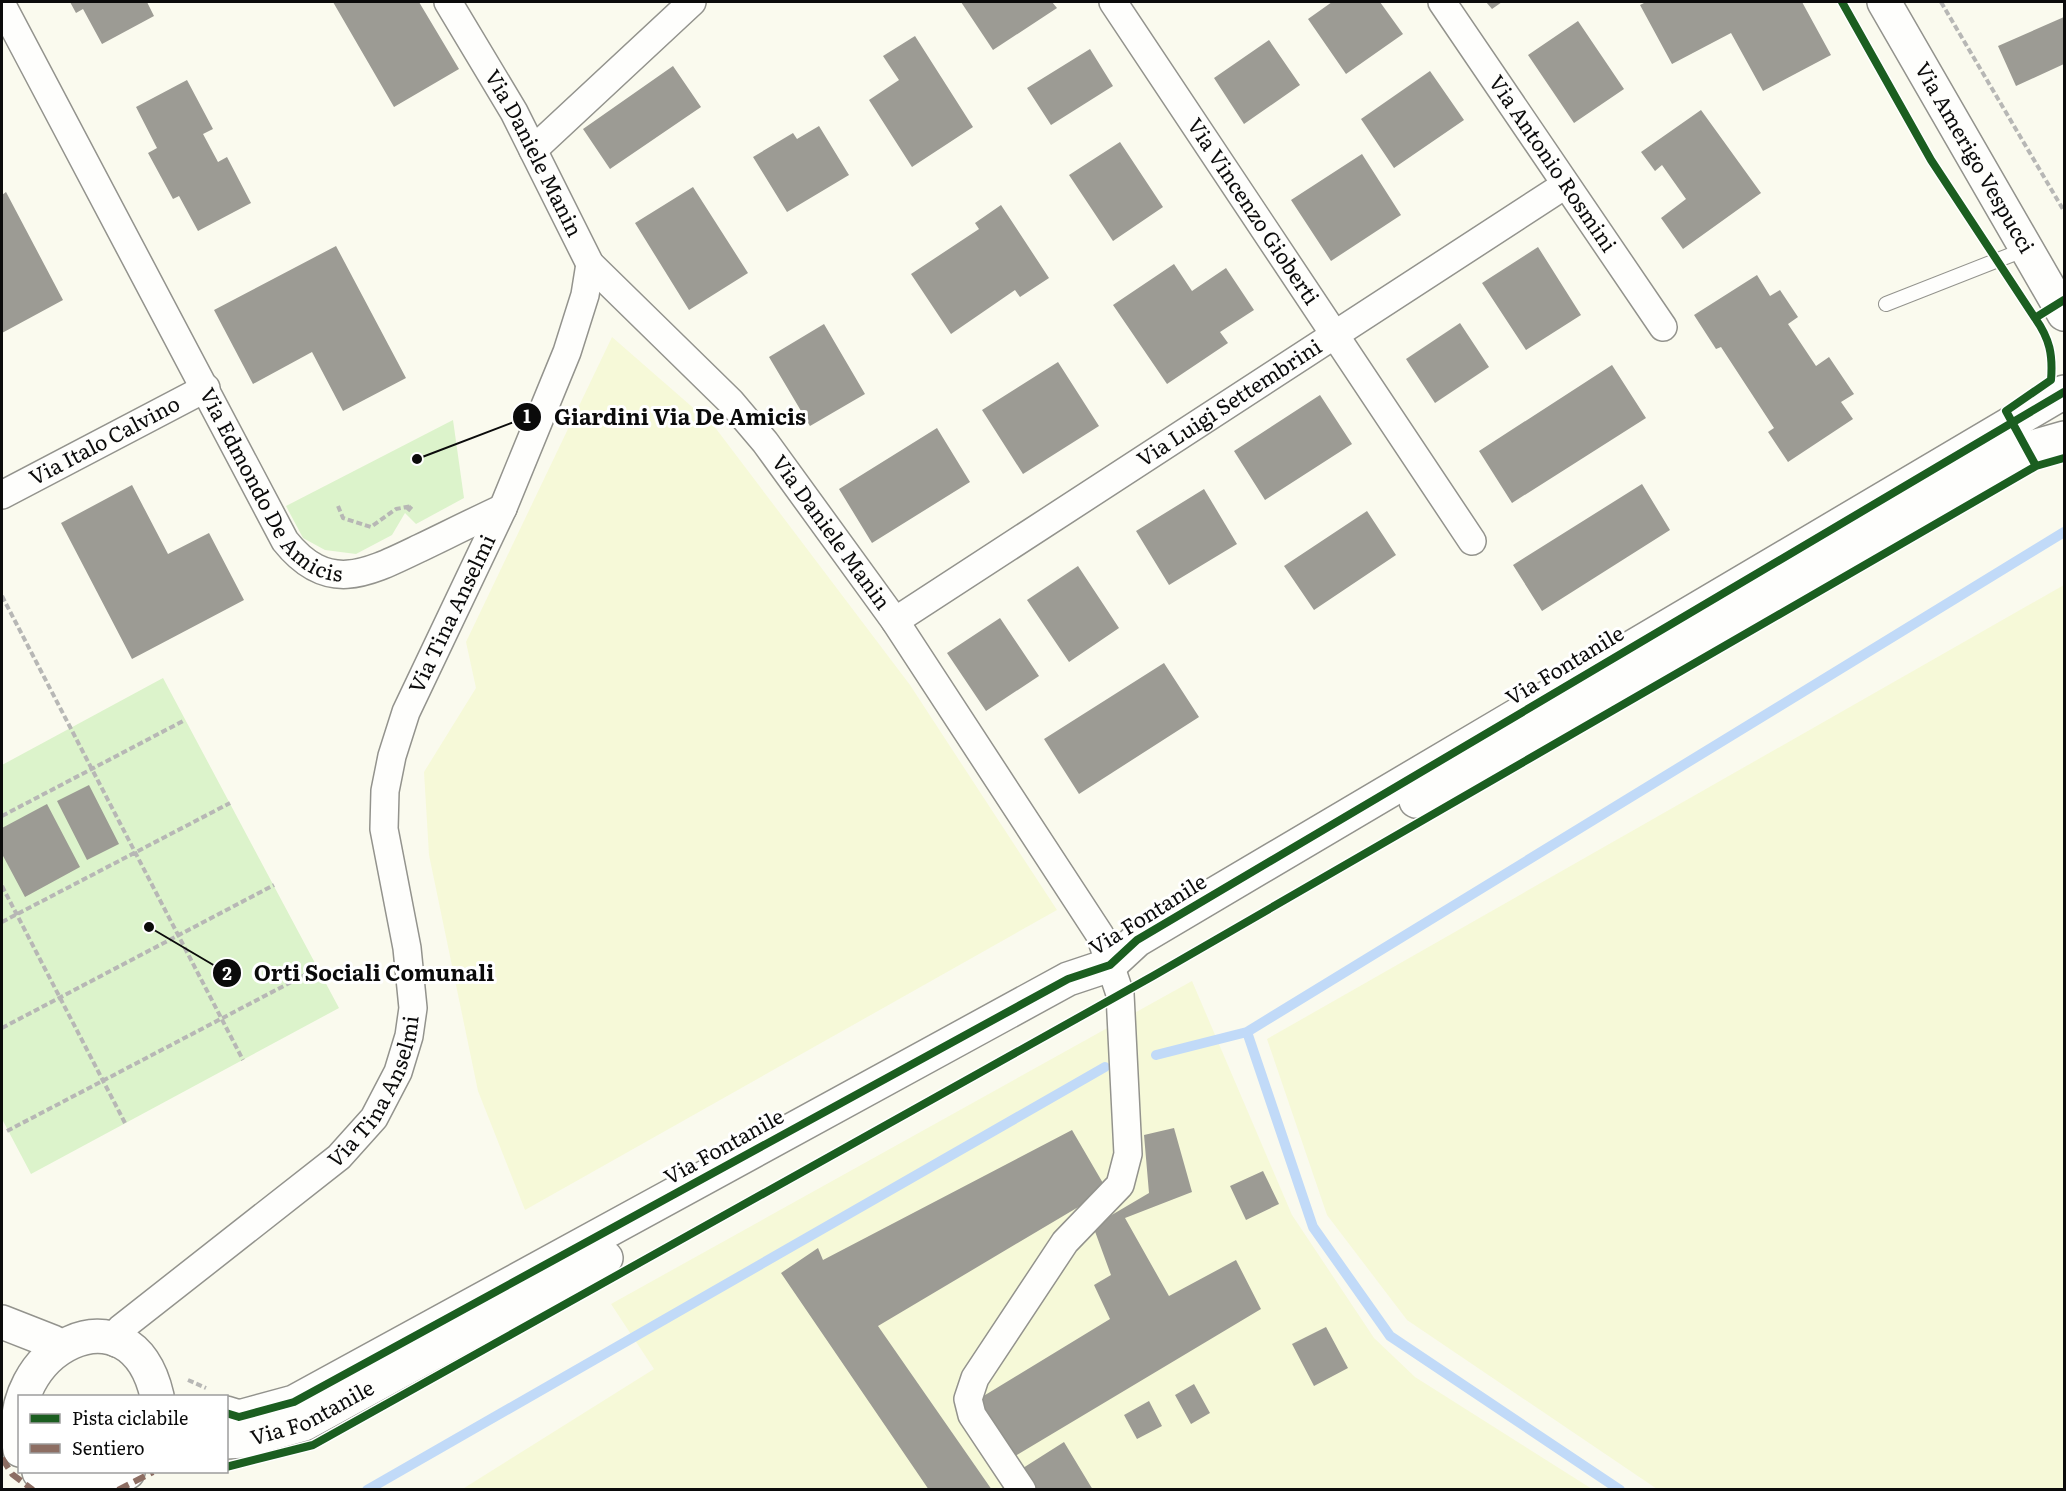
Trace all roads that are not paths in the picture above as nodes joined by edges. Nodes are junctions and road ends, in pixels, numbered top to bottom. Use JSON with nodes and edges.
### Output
{"nodes":[{"id":1,"x":448,"y":2,"type":"edge"},
{"id":2,"x":692,"y":2,"type":"edge"},
{"id":3,"x":1113,"y":2,"type":"edge"},
{"id":4,"x":1442,"y":2,"type":"edge"},
{"id":5,"x":1884,"y":2,"type":"edge"},
{"id":6,"x":1906,"y":2,"type":"edge"},
{"id":7,"x":2,"y":5,"type":"edge"},
{"id":8,"x":533,"y":150,"type":"junction"},
{"id":9,"x":1565,"y":186,"type":"junction"},
{"id":10,"x":2027,"y":249,"type":"junction"},
{"id":11,"x":590,"y":264,"type":"junction"},
{"id":12,"x":2064,"y":277,"type":"edge"},
{"id":13,"x":1886,"y":304,"type":"dead end"},
{"id":14,"x":2064,"y":314,"type":"edge"},
{"id":15,"x":1663,"y":327,"type":"dead end"},
{"id":16,"x":1336,"y":336,"type":"junction"},
{"id":17,"x":206,"y":388,"type":"junction"},
{"id":18,"x":2064,"y":392,"type":"edge"},
{"id":19,"x":2064,"y":438,"type":"edge"},
{"id":20,"x":2,"y":495,"type":"edge"},
{"id":21,"x":502,"y":508,"type":"junction"},
{"id":22,"x":1472,"y":540,"type":"dead end"},
{"id":23,"x":895,"y":621,"type":"junction"},
{"id":24,"x":1110,"y":965,"type":"junction"},
{"id":25,"x":2,"y":1322,"type":"edge"},
{"id":26,"x":53,"y":1342,"type":"junction"},
{"id":27,"x":116,"y":1343,"type":"junction"},
{"id":28,"x":167,"y":1391,"type":"edge"},
{"id":29,"x":5,"y":1396,"type":"edge"},
{"id":30,"x":228,"y":1408,"type":"edge"},
{"id":31,"x":228,"y":1442,"type":"edge"},
{"id":32,"x":18,"y":1445,"type":"edge"},
{"id":33,"x":41,"y":1473,"type":"edge"},
{"id":34,"x":124,"y":1480,"type":"edge"},
{"id":35,"x":1022,"y":1490,"type":"edge"}],
"edges":[{"from":1,"to":8,"type":"street","name":"Via Daniele Manin"},
{"from":2,"to":8,"type":"street"},
{"from":3,"to":16,"type":"street","name":"Via Vincenzo Gioberti"},
{"from":4,"to":9,"type":"street","name":"Via Antonio Rosmini"},
{"from":5,"to":10,"type":"street","name":"Via Amerigo Vespucci"},
{"from":6,"to":12,"type":"street","name":"Via Amerigo Vespucci"},
{"from":7,"to":17,"type":"street","name":"Via Edmondo De Amicis"},
{"from":8,"to":11,"type":"street","name":"Via Daniele Manin"},
{"from":9,"to":15,"type":"street","name":"Via Antonio Rosmini"},
{"from":9,"to":16,"type":"street","name":"Via Luigi Settembrini"},
{"from":10,"to":13,"type":"lane"},
{"from":10,"to":14,"type":"street","name":"Via Amerigo Vespucci"},
{"from":11,"to":21,"type":"street"},
{"from":11,"to":23,"type":"street","name":"Via Daniele Manin"},
{"from":16,"to":22,"type":"street","name":"Via Vincenzo Gioberti"},
{"from":16,"to":23,"type":"street","name":"Via Luigi Settembrini"},
{"from":17,"to":20,"type":"street","name":"Via Italo Calvino"},
{"from":17,"to":21,"type":"street","name":"Via Edmondo De Amicis"},
{"from":18,"to":24,"type":"street","name":"Via Fontanile"},
{"from":19,"to":24,"type":"street","name":"Via Fontanile"},
{"from":21,"to":27,"type":"street","name":"Via Tina Anselmi"},
{"from":23,"to":24,"type":"street","name":"Via Daniele Manin"},
{"from":24,"to":30,"type":"street","name":"Via Fontanile"},
{"from":24,"to":31,"type":"street","name":"Via Fontanile"},
{"from":24,"to":35,"type":"street","name":"Via Daniele Manin"},
{"from":25,"to":26,"type":"street"},
{"from":26,"to":27,"type":"street"},
{"from":26,"to":29,"type":"street"},
{"from":27,"to":28,"type":"street"},
{"from":29,"to":32,"type":"street"},
{"from":33,"to":34,"type":"street"}]}
